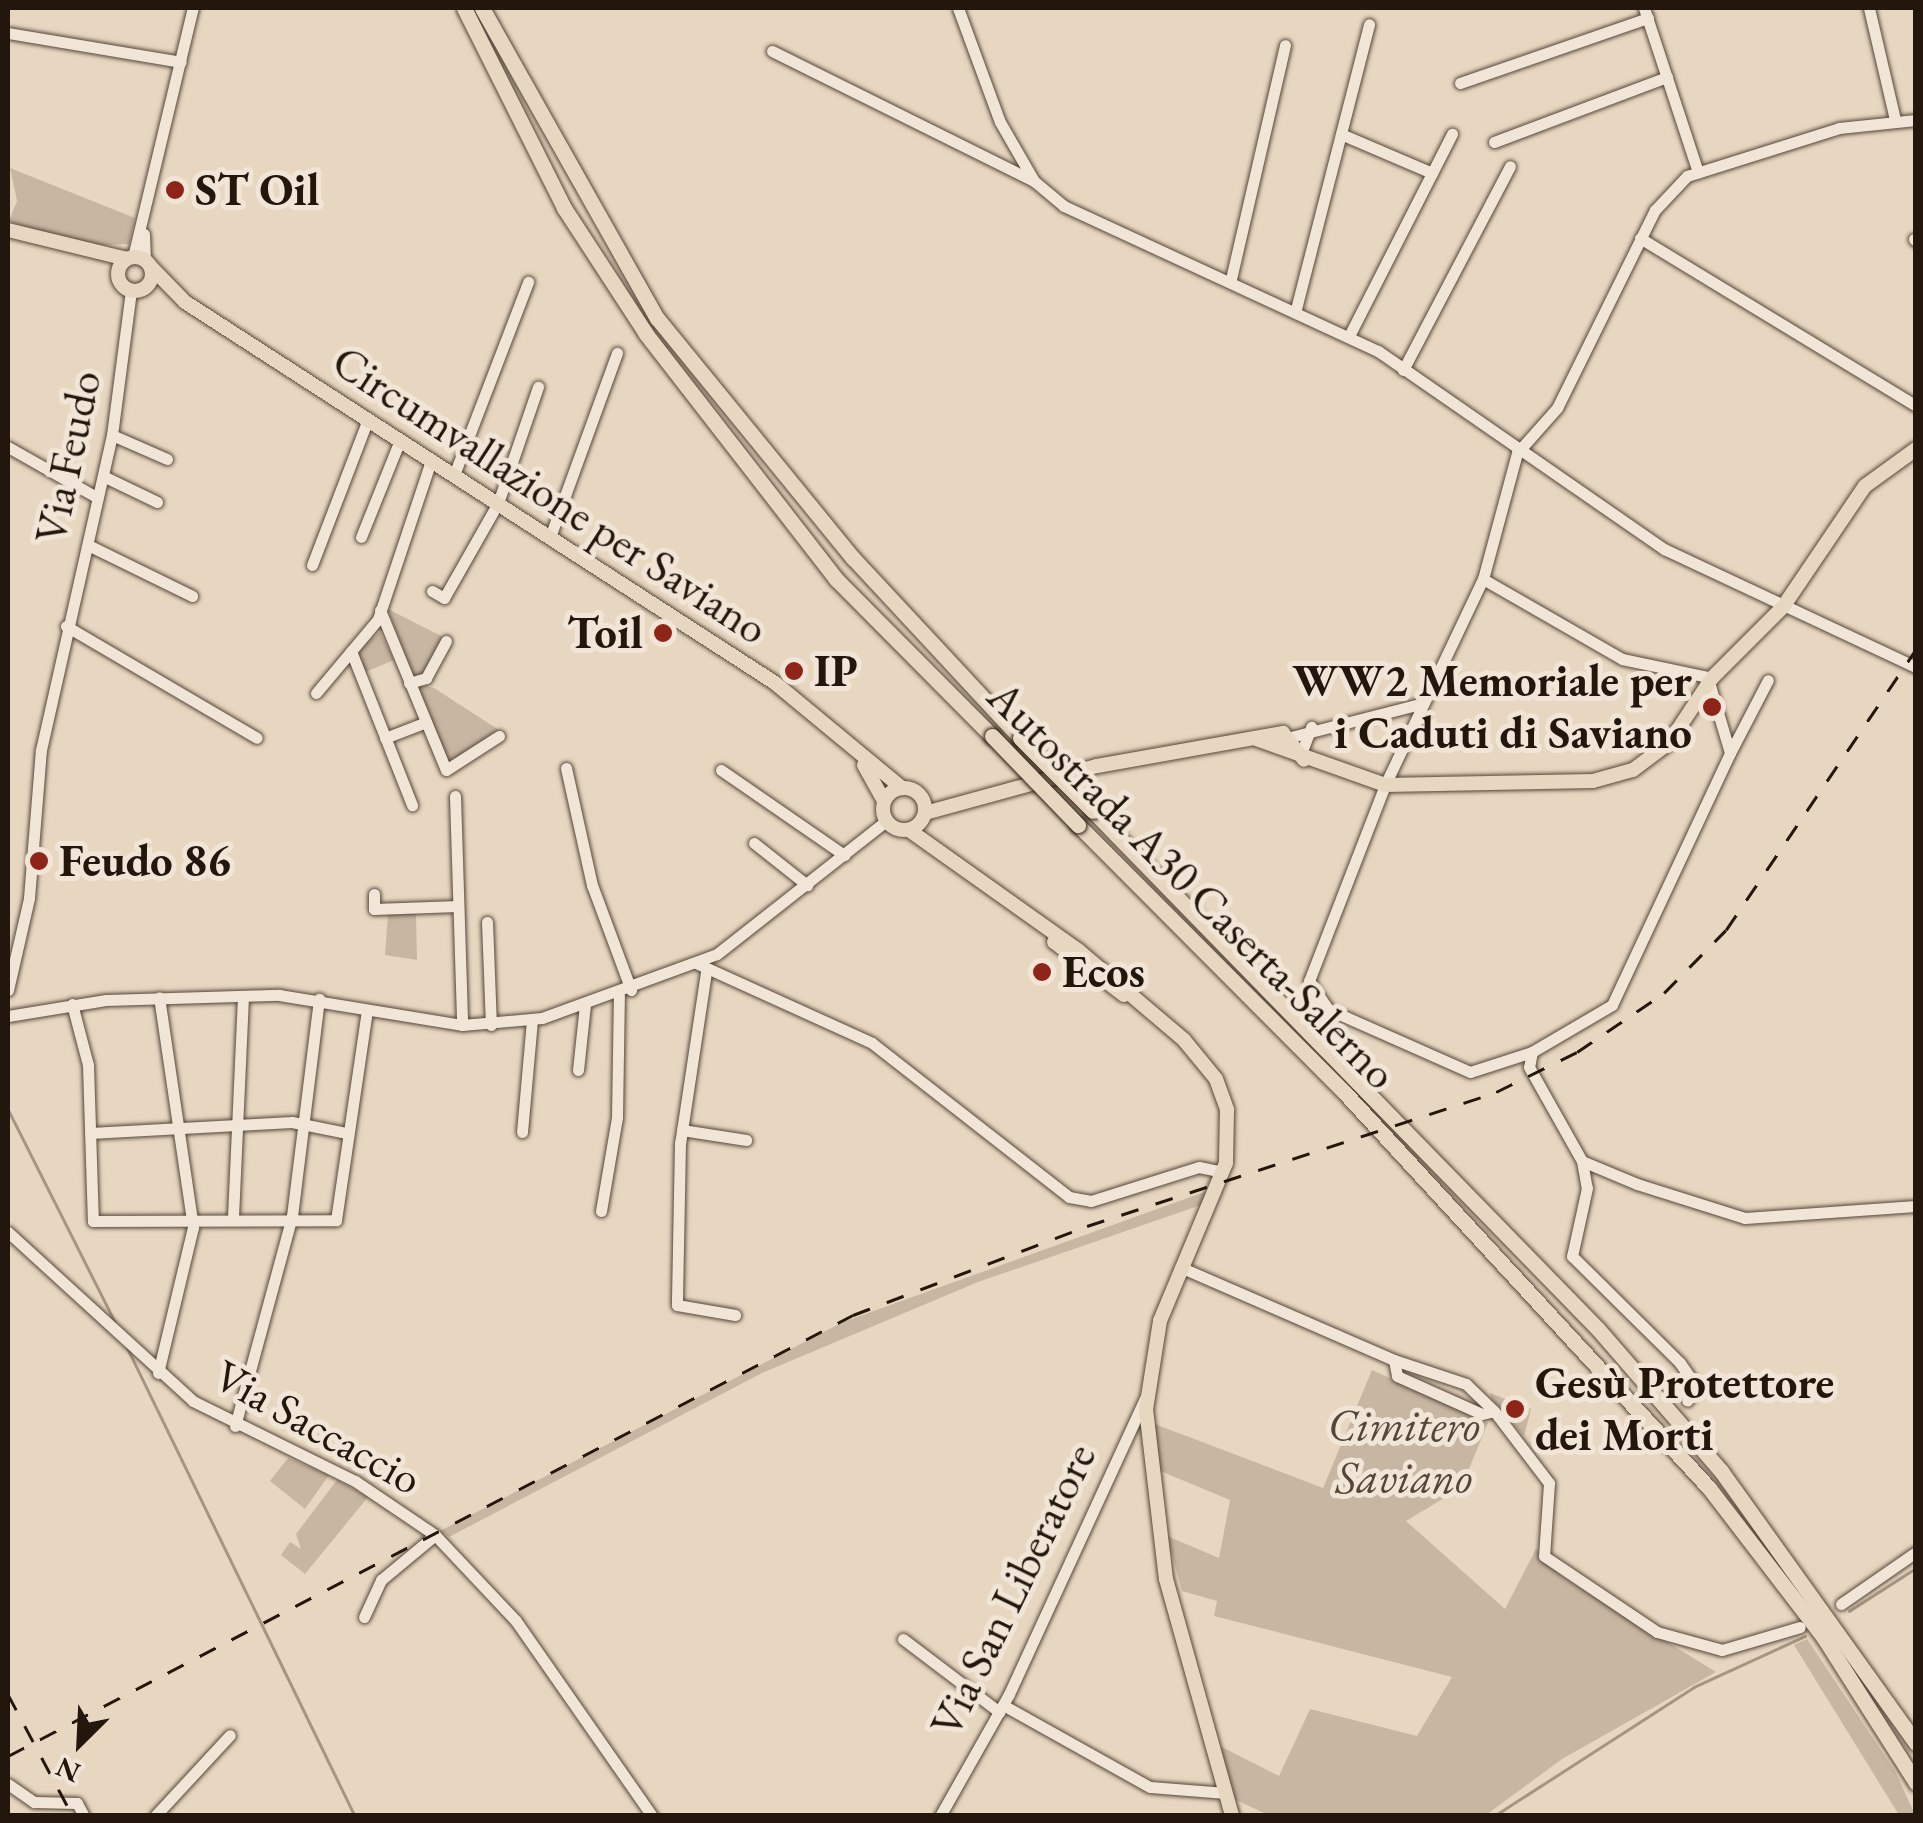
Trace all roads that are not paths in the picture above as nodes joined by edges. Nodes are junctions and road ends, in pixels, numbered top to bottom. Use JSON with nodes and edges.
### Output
{"nodes":[{"id":1,"x":193,"y":8,"type":"edge"},
{"id":2,"x":464,"y":8,"type":"edge"},
{"id":3,"x":482,"y":8,"type":"edge"},
{"id":4,"x":958,"y":8,"type":"edge"},
{"id":5,"x":1869,"y":8,"type":"edge"},
{"id":6,"x":1646,"y":13,"type":"edge"},
{"id":7,"x":1370,"y":24,"type":"dead end"},
{"id":8,"x":8,"y":33,"type":"edge"},
{"id":9,"x":1285,"y":45,"type":"dead end"},
{"id":10,"x":772,"y":52,"type":"dead end"},
{"id":11,"x":181,"y":62,"type":"junction"},
{"id":12,"x":1666,"y":77,"type":"junction"},
{"id":13,"x":1460,"y":84,"type":"dead end"},
{"id":14,"x":1895,"y":120,"type":"junction"},
{"id":15,"x":1916,"y":120,"type":"edge"},
{"id":16,"x":1341,"y":134,"type":"junction"},
{"id":17,"x":1452,"y":134,"type":"dead end"},
{"id":18,"x":1494,"y":142,"type":"dead end"},
{"id":19,"x":1510,"y":166,"type":"dead end"},
{"id":20,"x":1432,"y":172,"type":"junction"},
{"id":21,"x":1693,"y":174,"type":"junction"},
{"id":22,"x":1034,"y":182,"type":"junction"},
{"id":23,"x":8,"y":230,"type":"edge"},
{"id":24,"x":1640,"y":238,"type":"junction"},
{"id":25,"x":56,"y":246,"type":"junction"},
{"id":26,"x":139,"y":261,"type":"junction"},
{"id":27,"x":1230,"y":279,"type":"junction"},
{"id":28,"x":528,"y":282,"type":"dead end"},
{"id":29,"x":131,"y":287,"type":"junction"},
{"id":30,"x":184,"y":302,"type":"junction"},
{"id":31,"x":1296,"y":309,"type":"junction"},
{"id":32,"x":1349,"y":336,"type":"junction"},
{"id":33,"x":617,"y":353,"type":"dead end"},
{"id":34,"x":1403,"y":370,"type":"junction"},
{"id":35,"x":538,"y":387,"type":"dead end"},
{"id":36,"x":1916,"y":406,"type":"edge"},
{"id":37,"x":368,"y":419,"type":"junction"},
{"id":38,"x":112,"y":435,"type":"junction"},
{"id":39,"x":400,"y":440,"type":"junction"},
{"id":40,"x":8,"y":447,"type":"edge"},
{"id":41,"x":1916,"y":449,"type":"edge"},
{"id":42,"x":1517,"y":453,"type":"junction"},
{"id":43,"x":167,"y":459,"type":"dead end"},
{"id":44,"x":432,"y":461,"type":"junction"},
{"id":45,"x":454,"y":475,"type":"junction"},
{"id":46,"x":104,"y":476,"type":"junction"},
{"id":47,"x":98,"y":498,"type":"junction"},
{"id":48,"x":157,"y":502,"type":"dead end"},
{"id":49,"x":498,"y":503,"type":"junction"},
{"id":50,"x":361,"y":537,"type":"dead end"},
{"id":51,"x":550,"y":537,"type":"junction"},
{"id":52,"x":88,"y":545,"type":"junction"},
{"id":53,"x":312,"y":565,"type":"dead end"},
{"id":54,"x":1483,"y":579,"type":"junction"},
{"id":55,"x":432,"y":592,"type":"dead end"},
{"id":56,"x":192,"y":596,"type":"dead end"},
{"id":57,"x":1782,"y":607,"type":"junction"},
{"id":58,"x":380,"y":610,"type":"junction"},
{"id":59,"x":66,"y":626,"type":"junction"},
{"id":60,"x":446,"y":641,"type":"dead end"},
{"id":61,"x":351,"y":651,"type":"junction"},
{"id":62,"x":1916,"y":667,"type":"edge"},
{"id":63,"x":1711,"y":680,"type":"junction"},
{"id":64,"x":1768,"y":680,"type":"dead end"},
{"id":65,"x":409,"y":684,"type":"junction"},
{"id":66,"x":316,"y":692,"type":"dead end"},
{"id":67,"x":1420,"y":704,"type":"junction"},
{"id":68,"x":426,"y":722,"type":"junction"},
{"id":69,"x":1311,"y":727,"type":"junction"},
{"id":70,"x":1283,"y":733,"type":"junction"},
{"id":71,"x":498,"y":736,"type":"dead end"},
{"id":72,"x":256,"y":738,"type":"dead end"},
{"id":73,"x":385,"y":738,"type":"junction"},
{"id":74,"x":1256,"y":739,"type":"junction"},
{"id":75,"x":1285,"y":751,"type":"junction"},
{"id":76,"x":1730,"y":753,"type":"junction"},
{"id":77,"x":1303,"y":756,"type":"junction"},
{"id":78,"x":864,"y":764,"type":"junction"},
{"id":79,"x":566,"y":768,"type":"dead end"},
{"id":80,"x":720,"y":770,"type":"dead end"},
{"id":81,"x":1385,"y":784,"type":"junction"},
{"id":82,"x":902,"y":788,"type":"junction"},
{"id":83,"x":920,"y":795,"type":"junction"},
{"id":84,"x":455,"y":796,"type":"dead end"},
{"id":85,"x":950,"y":800,"type":"junction"},
{"id":86,"x":884,"y":801,"type":"junction"},
{"id":87,"x":412,"y":806,"type":"dead end"},
{"id":88,"x":924,"y":815,"type":"junction"},
{"id":89,"x":886,"y":821,"type":"junction"},
{"id":90,"x":908,"y":830,"type":"junction"},
{"id":91,"x":754,"y":844,"type":"dead end"},
{"id":92,"x":844,"y":854,"type":"junction"},
{"id":93,"x":954,"y":863,"type":"junction"},
{"id":94,"x":807,"y":885,"type":"junction"},
{"id":95,"x":374,"y":894,"type":"dead end"},
{"id":96,"x":458,"y":906,"type":"junction"},
{"id":97,"x":487,"y":922,"type":"dead end"},
{"id":98,"x":701,"y":967,"type":"junction"},
{"id":99,"x":8,"y":992,"type":"edge"},
{"id":100,"x":625,"y":993,"type":"junction"},
{"id":101,"x":243,"y":996,"type":"junction"},
{"id":102,"x":159,"y":997,"type":"junction"},
{"id":103,"x":319,"y":999,"type":"junction"},
{"id":104,"x":72,"y":1004,"type":"junction"},
{"id":105,"x":585,"y":1006,"type":"junction"},
{"id":106,"x":368,"y":1010,"type":"junction"},
{"id":107,"x":10,"y":1015,"type":"edge"},
{"id":108,"x":532,"y":1020,"type":"junction"},
{"id":109,"x":462,"y":1026,"type":"junction"},
{"id":110,"x":490,"y":1026,"type":"junction"},
{"id":111,"x":1532,"y":1052,"type":"junction"},
{"id":112,"x":578,"y":1070,"type":"dead end"},
{"id":113,"x":306,"y":1125,"type":"junction"},
{"id":114,"x":235,"y":1126,"type":"junction"},
{"id":115,"x":178,"y":1128,"type":"junction"},
{"id":116,"x":682,"y":1130,"type":"junction"},
{"id":117,"x":522,"y":1132,"type":"dead end"},
{"id":118,"x":90,"y":1133,"type":"junction"},
{"id":119,"x":346,"y":1133,"type":"junction"},
{"id":120,"x":746,"y":1140,"type":"dead end"},
{"id":121,"x":1582,"y":1161,"type":"junction"},
{"id":122,"x":1224,"y":1167,"type":"junction"},
{"id":123,"x":1916,"y":1206,"type":"edge"},
{"id":124,"x":601,"y":1211,"type":"dead end"},
{"id":125,"x":292,"y":1216,"type":"junction"},
{"id":126,"x":188,"y":1218,"type":"junction"},
{"id":127,"x":233,"y":1218,"type":"junction"},
{"id":128,"x":8,"y":1232,"type":"edge"},
{"id":129,"x":1180,"y":1267,"type":"junction"},
{"id":130,"x":735,"y":1315,"type":"dead end"},
{"id":131,"x":1394,"y":1360,"type":"junction"},
{"id":132,"x":158,"y":1373,"type":"junction"},
{"id":133,"x":1146,"y":1394,"type":"junction"},
{"id":134,"x":1687,"y":1401,"type":"dead end"},
{"id":135,"x":1494,"y":1411,"type":"junction"},
{"id":136,"x":235,"y":1426,"type":"junction"},
{"id":137,"x":436,"y":1535,"type":"junction"},
{"id":138,"x":1916,"y":1552,"type":"edge"},
{"id":139,"x":1841,"y":1604,"type":"dead end"},
{"id":140,"x":364,"y":1616,"type":"dead end"},
{"id":141,"x":1800,"y":1627,"type":"dead end"},
{"id":142,"x":903,"y":1639,"type":"dead end"},
{"id":143,"x":1001,"y":1709,"type":"junction"},
{"id":144,"x":230,"y":1735,"type":"dead end"},
{"id":145,"x":1916,"y":1744,"type":"edge"},
{"id":146,"x":1916,"y":1782,"type":"edge"},
{"id":147,"x":8,"y":1784,"type":"edge"},
{"id":148,"x":1226,"y":1793,"type":"junction"},
{"id":149,"x":84,"y":1816,"type":"edge"},
{"id":150,"x":155,"y":1816,"type":"edge"},
{"id":151,"x":652,"y":1816,"type":"edge"},
{"id":152,"x":940,"y":1816,"type":"edge"},
{"id":153,"x":1232,"y":1816,"type":"edge"}],
"edges":[{"from":1,"to":11,"type":"street"},
{"from":2,"to":146,"type":"highway","name":"Autostrada A30 Caserta-Salerno","bridge":true},
{"from":3,"to":145,"type":"highway","name":"Autostrada A30 Caserta-Salerno","bridge":true},
{"from":4,"to":22,"type":"street"},
{"from":5,"to":14,"type":"street"},
{"from":6,"to":12,"type":"street"},
{"from":6,"to":13,"type":"street"},
{"from":7,"to":16,"type":"street"},
{"from":8,"to":11,"type":"street"},
{"from":9,"to":27,"type":"street"},
{"from":10,"to":22,"type":"street"},
{"from":11,"to":26,"type":"street"},
{"from":12,"to":18,"type":"street"},
{"from":12,"to":21,"type":"street"},
{"from":14,"to":15,"type":"street"},
{"from":14,"to":21,"type":"street"},
{"from":16,"to":20,"type":"street"},
{"from":16,"to":31,"type":"street"},
{"from":17,"to":20,"type":"street"},
{"from":19,"to":34,"type":"street"},
{"from":20,"to":32,"type":"street"},
{"from":21,"to":24,"type":"street"},
{"from":22,"to":27,"type":"street"},
{"from":23,"to":25,"type":"main road"},
{"from":24,"to":36,"type":"street"},
{"from":24,"to":42,"type":"street"},
{"from":25,"to":26,"type":"main road"},
{"from":25,"to":29,"type":"main road","name":"Circumvallazione per Saviano"},
{"from":26,"to":29,"type":"main road"},
{"from":26,"to":29,"type":"main road"},
{"from":26,"to":30,"type":"main road","name":"Circumvallazione per Saviano"},
{"from":27,"to":31,"type":"street"},
{"from":28,"to":45,"type":"street"},
{"from":29,"to":30,"type":"main road","name":"Circumvallazione per Saviano"},
{"from":29,"to":38,"type":"street","name":"Via Feudo"},
{"from":30,"to":37,"type":"main road","name":"Circumvallazione per Saviano"},
{"from":31,"to":32,"type":"street"},
{"from":32,"to":34,"type":"street"},
{"from":33,"to":51,"type":"street"},
{"from":34,"to":42,"type":"street"},
{"from":35,"to":49,"type":"street"},
{"from":37,"to":39,"type":"main road","name":"Circumvallazione per Saviano"},
{"from":37,"to":53,"type":"street"},
{"from":38,"to":43,"type":"street"},
{"from":38,"to":46,"type":"street","name":"Via Feudo"},
{"from":39,"to":44,"type":"main road","name":"Circumvallazione per Saviano"},
{"from":39,"to":50,"type":"street"},
{"from":40,"to":47,"type":"street"},
{"from":41,"to":57,"type":"main road"},
{"from":42,"to":54,"type":"street"},
{"from":42,"to":57,"type":"street"},
{"from":44,"to":45,"type":"main road","name":"Circumvallazione per Saviano"},
{"from":44,"to":58,"type":"street"},
{"from":45,"to":49,"type":"main road","name":"Circumvallazione per Saviano"},
{"from":46,"to":47,"type":"street","name":"Via Feudo"},
{"from":46,"to":48,"type":"street"},
{"from":47,"to":52,"type":"street","name":"Via Feudo"},
{"from":49,"to":51,"type":"main road","name":"Circumvallazione per Saviano"},
{"from":49,"to":55,"type":"street"},
{"from":51,"to":78,"type":"main road","name":"Circumvallazione per Saviano"},
{"from":52,"to":56,"type":"street"},
{"from":52,"to":59,"type":"street","name":"Via Feudo"},
{"from":54,"to":63,"type":"street"},
{"from":54,"to":67,"type":"street"},
{"from":57,"to":62,"type":"street"},
{"from":57,"to":63,"type":"main road"},
{"from":58,"to":61,"type":"street"},
{"from":58,"to":65,"type":"street"},
{"from":59,"to":72,"type":"street"},
{"from":59,"to":99,"type":"street","name":"Via Feudo"},
{"from":60,"to":65,"type":"street"},
{"from":61,"to":66,"type":"street"},
{"from":61,"to":73,"type":"street"},
{"from":63,"to":76,"type":"street"},
{"from":63,"to":81,"type":"main road"},
{"from":64,"to":76,"type":"street"},
{"from":65,"to":68,"type":"street"},
{"from":67,"to":69,"type":"street"},
{"from":67,"to":81,"type":"street"},
{"from":68,"to":71,"type":"street"},
{"from":68,"to":73,"type":"street"},
{"from":69,"to":70,"type":"street"},
{"from":69,"to":77,"type":"street"},
{"from":70,"to":74,"type":"main road"},
{"from":70,"to":75,"type":"street"},
{"from":70,"to":77,"type":"main road"},
{"from":73,"to":87,"type":"street"},
{"from":74,"to":75,"type":"main road"},
{"from":74,"to":85,"type":"main road"},
{"from":75,"to":77,"type":"main road"},
{"from":76,"to":111,"type":"street"},
{"from":77,"to":81,"type":"main road"},
{"from":78,"to":82,"type":"main road","name":"Circumvallazione per Saviano"},
{"from":78,"to":86,"type":"main road","name":"Circumvallazione per Saviano"},
{"from":79,"to":100,"type":"street"},
{"from":80,"to":92,"type":"street"},
{"from":81,"to":111,"type":"street"},
{"from":82,"to":83,"type":"main road"},
{"from":82,"to":86,"type":"main road"},
{"from":83,"to":85,"type":"main road"},
{"from":83,"to":88,"type":"main road"},
{"from":84,"to":96,"type":"street"},
{"from":85,"to":88,"type":"main road"},
{"from":86,"to":89,"type":"main road"},
{"from":88,"to":90,"type":"main road"},
{"from":88,"to":93,"type":"main road"},
{"from":89,"to":90,"type":"main road"},
{"from":89,"to":92,"type":"street"},
{"from":90,"to":93,"type":"main road"},
{"from":91,"to":94,"type":"street"},
{"from":92,"to":94,"type":"street"},
{"from":93,"to":122,"type":"main road"},
{"from":94,"to":98,"type":"street"},
{"from":95,"to":96,"type":"street"},
{"from":96,"to":109,"type":"street"},
{"from":97,"to":110,"type":"street"},
{"from":98,"to":100,"type":"street"},
{"from":98,"to":116,"type":"street"},
{"from":98,"to":122,"type":"street"},
{"from":99,"to":107,"type":"street"},
{"from":100,"to":105,"type":"street"},
{"from":100,"to":124,"type":"street"},
{"from":101,"to":102,"type":"street"},
{"from":101,"to":103,"type":"street"},
{"from":101,"to":114,"type":"street"},
{"from":102,"to":104,"type":"street"},
{"from":102,"to":115,"type":"street"},
{"from":103,"to":106,"type":"street"},
{"from":103,"to":113,"type":"street"},
{"from":104,"to":107,"type":"street"},
{"from":104,"to":118,"type":"street"},
{"from":105,"to":108,"type":"street"},
{"from":105,"to":112,"type":"street"},
{"from":106,"to":109,"type":"street"},
{"from":106,"to":119,"type":"street"},
{"from":108,"to":110,"type":"street"},
{"from":108,"to":117,"type":"street"},
{"from":109,"to":110,"type":"street"},
{"from":111,"to":121,"type":"street"},
{"from":113,"to":114,"type":"street"},
{"from":113,"to":119,"type":"street"},
{"from":113,"to":125,"type":"street"},
{"from":114,"to":115,"type":"street"},
{"from":114,"to":127,"type":"street"},
{"from":115,"to":118,"type":"street"},
{"from":115,"to":126,"type":"street"},
{"from":116,"to":120,"type":"street"},
{"from":116,"to":130,"type":"street"},
{"from":118,"to":126,"type":"street"},
{"from":119,"to":125,"type":"street"},
{"from":121,"to":123,"type":"street"},
{"from":121,"to":134,"type":"street"},
{"from":122,"to":129,"type":"main road"},
{"from":125,"to":127,"type":"street"},
{"from":125,"to":136,"type":"street"},
{"from":126,"to":127,"type":"street"},
{"from":126,"to":132,"type":"street"},
{"from":128,"to":132,"type":"street","name":"Via Saccaccio"},
{"from":129,"to":131,"type":"street"},
{"from":129,"to":133,"type":"main road"},
{"from":131,"to":135,"type":"street"},
{"from":131,"to":135,"type":"street"},
{"from":132,"to":136,"type":"street","name":"Via Saccaccio"},
{"from":133,"to":143,"type":"street","name":"Via San Liberatore"},
{"from":133,"to":148,"type":"main road"},
{"from":135,"to":141,"type":"street"},
{"from":136,"to":137,"type":"street","name":"Via Saccaccio"},
{"from":137,"to":140,"type":"street"},
{"from":137,"to":151,"type":"street","name":"Via Saccaccio"},
{"from":138,"to":139,"type":"street"},
{"from":142,"to":143,"type":"street"},
{"from":143,"to":148,"type":"street"},
{"from":143,"to":152,"type":"street","name":"Via San Liberatore"},
{"from":144,"to":150,"type":"street"},
{"from":147,"to":149,"type":"street"},
{"from":148,"to":153,"type":"main road"}]}
